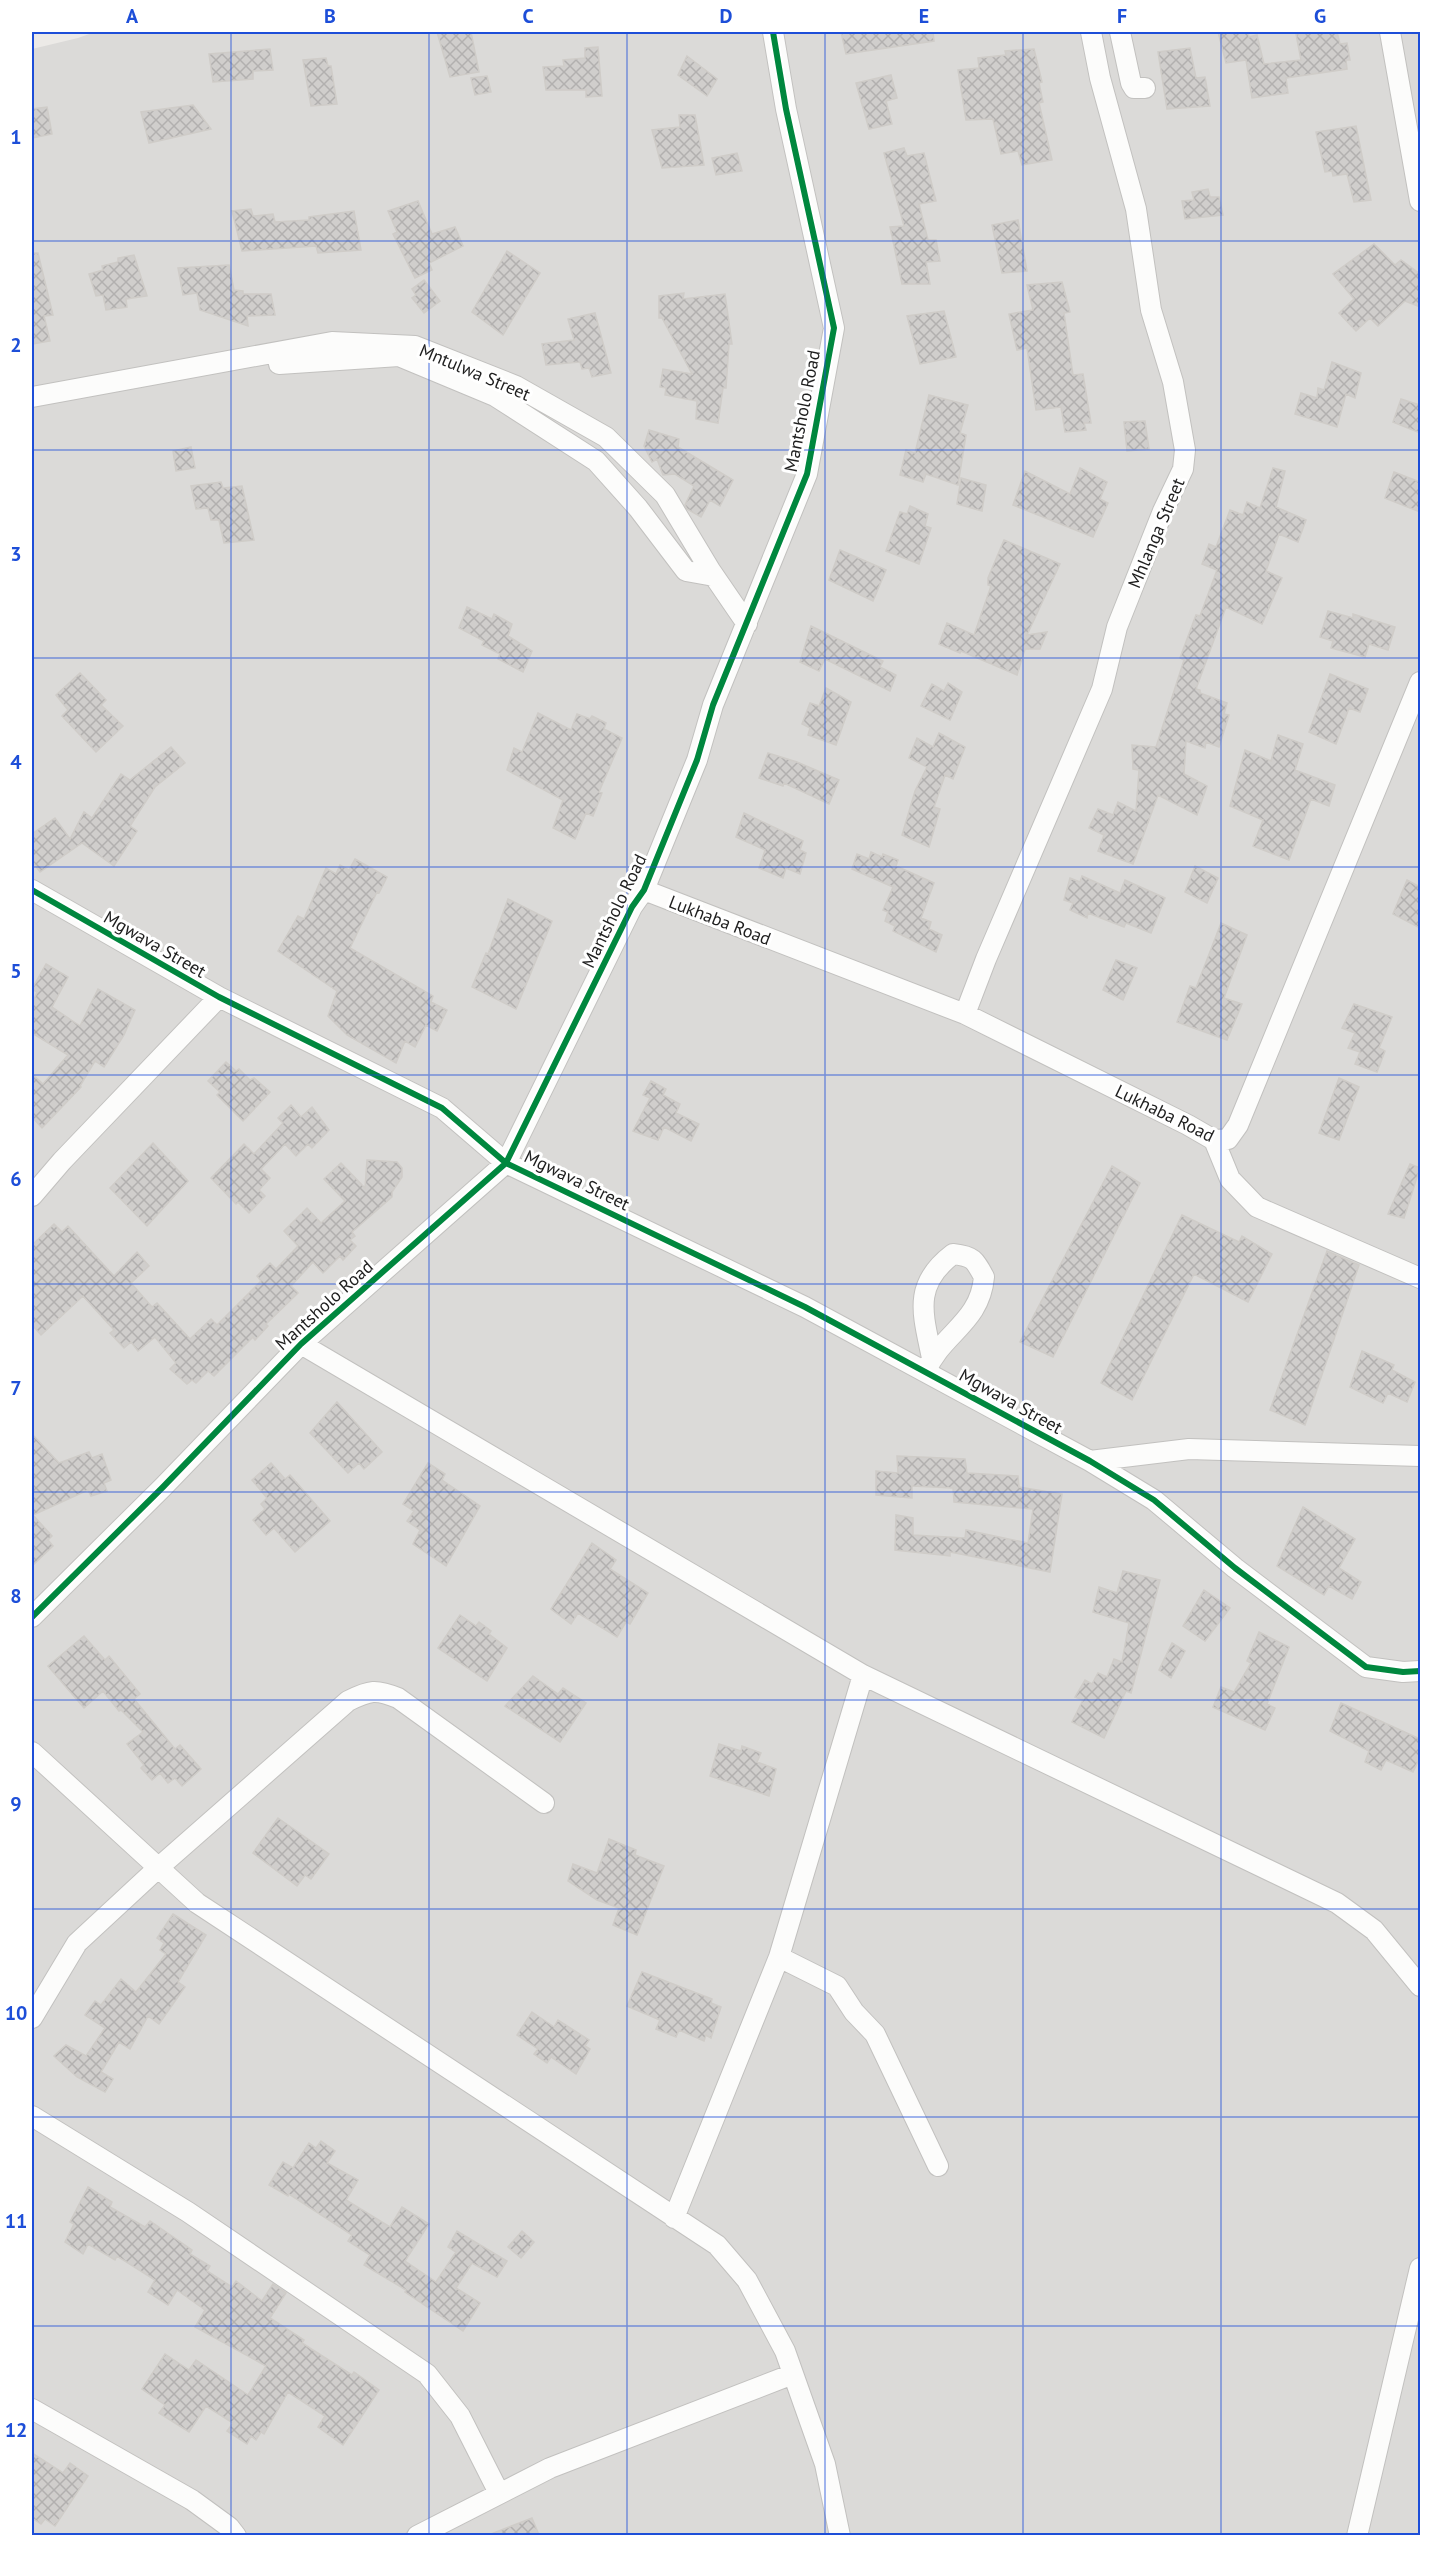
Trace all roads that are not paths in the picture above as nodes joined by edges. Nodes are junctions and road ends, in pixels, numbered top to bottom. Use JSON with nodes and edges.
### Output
{"nodes":[{"id":1,"x":773,"y":32,"type":"edge"},
{"id":2,"x":1091,"y":32,"type":"edge"},
{"id":3,"x":1120,"y":32,"type":"edge"},
{"id":4,"x":1390,"y":32,"type":"edge"},
{"id":5,"x":1145,"y":88,"type":"dead end"},
{"id":6,"x":1420,"y":201,"type":"edge"},
{"id":7,"x":39,"y":396,"type":"edge"},
{"id":8,"x":714,"y":576,"type":"junction"},
{"id":9,"x":747,"y":624,"type":"junction"},
{"id":10,"x":1420,"y":682,"type":"edge"},
{"id":11,"x":1414,"y":719,"type":"edge"},
{"id":12,"x":32,"y":890,"type":"edge"},
{"id":13,"x":644,"y":890,"type":"junction"},
{"id":14,"x":219,"y":997,"type":"junction"},
{"id":15,"x":965,"y":1014,"type":"junction"},
{"id":16,"x":1214,"y":1140,"type":"junction"},
{"id":17,"x":506,"y":1162,"type":"junction"},
{"id":18,"x":32,"y":1197,"type":"edge"},
{"id":19,"x":1420,"y":1278,"type":"edge"},
{"id":20,"x":301,"y":1344,"type":"junction"},
{"id":21,"x":929,"y":1364,"type":"junction"},
{"id":22,"x":1420,"y":1456,"type":"edge"},
{"id":23,"x":1090,"y":1461,"type":"junction"},
{"id":24,"x":32,"y":1617,"type":"edge"},
{"id":25,"x":1420,"y":1671,"type":"edge"},
{"id":26,"x":863,"y":1675,"type":"junction"},
{"id":27,"x":32,"y":1752,"type":"edge"},
{"id":28,"x":544,"y":1803,"type":"dead end"},
{"id":29,"x":158,"y":1868,"type":"junction"},
{"id":30,"x":779,"y":1957,"type":"junction"},
{"id":31,"x":1420,"y":1986,"type":"edge"},
{"id":32,"x":32,"y":2018,"type":"edge"},
{"id":33,"x":32,"y":2116,"type":"edge"},
{"id":34,"x":938,"y":2166,"type":"dead end"},
{"id":35,"x":675,"y":2218,"type":"junction"},
{"id":36,"x":1420,"y":2268,"type":"edge"},
{"id":37,"x":794,"y":2374,"type":"junction"},
{"id":38,"x":32,"y":2409,"type":"edge"},
{"id":39,"x":498,"y":2493,"type":"junction"},
{"id":40,"x":236,"y":2535,"type":"edge"},
{"id":41,"x":417,"y":2535,"type":"edge"},
{"id":42,"x":840,"y":2535,"type":"edge"},
{"id":43,"x":1357,"y":2535,"type":"edge"}],
"edges":[{"from":1,"to":9,"type":"street","name":"Mantsholo Road"},
{"from":2,"to":15,"type":"street","name":"Mhlanga Street"},
{"from":3,"to":5,"type":"street"},
{"from":4,"to":6,"type":"street"},
{"from":7,"to":8,"type":"street"},
{"from":7,"to":8,"type":"street","name":"Mntulwa Street"},
{"from":8,"to":9,"type":"street","name":"Mntulwa Street"},
{"from":9,"to":13,"type":"street","name":"Mantsholo Road"},
{"from":10,"to":11,"type":"street","name":"Lukhaba Road"},
{"from":11,"to":16,"type":"street","name":"Lukhaba Road"},
{"from":12,"to":14,"type":"street","name":"Mgwava Street"},
{"from":13,"to":15,"type":"street","name":"Lukhaba Road"},
{"from":13,"to":17,"type":"street","name":"Mantsholo Road"},
{"from":14,"to":17,"type":"street","name":"Mgwava Street"},
{"from":14,"to":18,"type":"street"},
{"from":15,"to":16,"type":"street","name":"Lukhaba Road"},
{"from":16,"to":19,"type":"street"},
{"from":17,"to":20,"type":"street","name":"Mantsholo Road"},
{"from":17,"to":21,"type":"street","name":"Mgwava Street"},
{"from":20,"to":24,"type":"street","name":"Mantsholo Road"},
{"from":20,"to":26,"type":"street"},
{"from":21,"to":21,"type":"street"},
{"from":21,"to":23,"type":"street","name":"Mgwava Street"},
{"from":22,"to":23,"type":"street"},
{"from":23,"to":25,"type":"street","name":"Mgwava Street"},
{"from":26,"to":30,"type":"street"},
{"from":26,"to":31,"type":"street"},
{"from":27,"to":29,"type":"street"},
{"from":28,"to":29,"type":"street"},
{"from":29,"to":32,"type":"street"},
{"from":29,"to":35,"type":"street"},
{"from":30,"to":34,"type":"street"},
{"from":30,"to":35,"type":"street"},
{"from":33,"to":39,"type":"street"},
{"from":35,"to":37,"type":"street"},
{"from":36,"to":43,"type":"street"},
{"from":37,"to":39,"type":"street"},
{"from":37,"to":42,"type":"street"},
{"from":38,"to":40,"type":"street"},
{"from":39,"to":41,"type":"street"}]}
